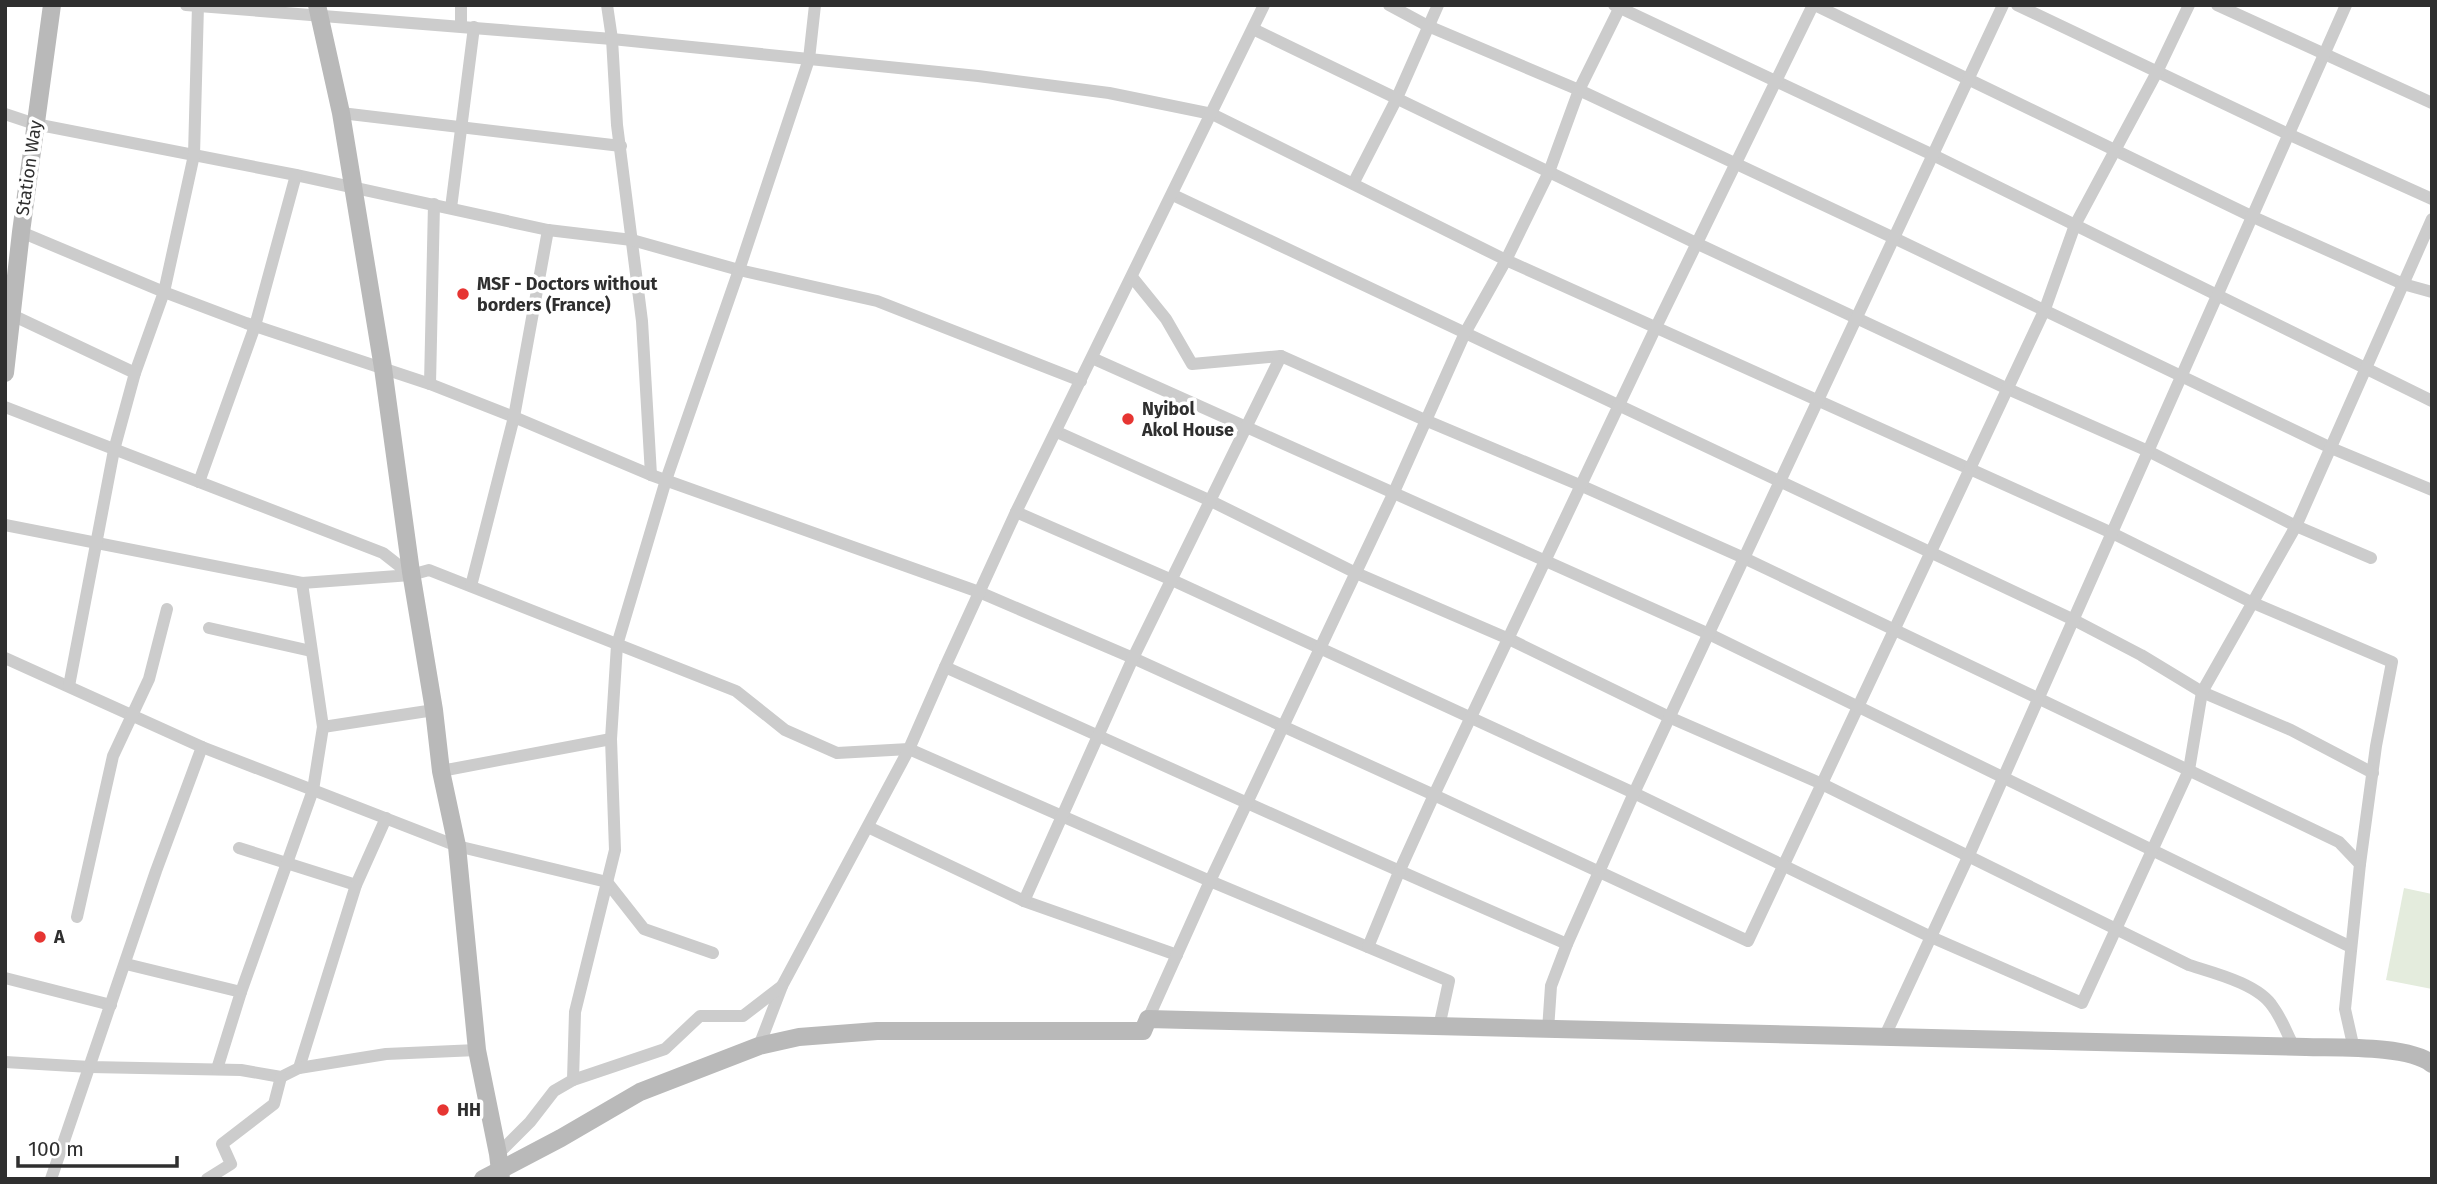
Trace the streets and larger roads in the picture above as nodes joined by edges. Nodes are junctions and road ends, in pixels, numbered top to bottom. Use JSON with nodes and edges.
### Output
{"nodes":[{"id":1,"x":52,"y":5,"type":"edge"},
{"id":2,"x":461,"y":5,"type":"edge"},
{"id":3,"x":607,"y":5,"type":"edge"},
{"id":4,"x":816,"y":5,"type":"edge"},
{"id":5,"x":1265,"y":5,"type":"edge"},
{"id":6,"x":1390,"y":5,"type":"edge"},
{"id":7,"x":1438,"y":5,"type":"edge"},
{"id":8,"x":1814,"y":5,"type":"edge"},
{"id":9,"x":2003,"y":5,"type":"edge"},
{"id":10,"x":2017,"y":5,"type":"edge"},
{"id":11,"x":2189,"y":5,"type":"edge"},
{"id":12,"x":2217,"y":5,"type":"edge"},
{"id":13,"x":2346,"y":5,"type":"edge"},
{"id":14,"x":194,"y":6,"type":"edge"},
{"id":15,"x":1618,"y":6,"type":"edge"},
{"id":16,"x":318,"y":10,"type":"edge"},
{"id":17,"x":468,"y":26,"type":"junction"},
{"id":18,"x":1428,"y":26,"type":"junction"},
{"id":19,"x":1253,"y":29,"type":"junction"},
{"id":20,"x":612,"y":39,"type":"junction"},
{"id":21,"x":2324,"y":54,"type":"junction"},
{"id":22,"x":809,"y":59,"type":"junction"},
{"id":23,"x":2157,"y":72,"type":"junction"},
{"id":24,"x":1969,"y":78,"type":"junction"},
{"id":25,"x":1776,"y":80,"type":"junction"},
{"id":26,"x":1579,"y":90,"type":"junction"},
{"id":27,"x":1396,"y":100,"type":"junction"},
{"id":28,"x":2432,"y":103,"type":"edge"},
{"id":29,"x":341,"y":113,"type":"junction"},
{"id":30,"x":5,"y":114,"type":"edge"},
{"id":31,"x":1212,"y":114,"type":"junction"},
{"id":32,"x":35,"y":124,"type":"junction"},
{"id":33,"x":461,"y":128,"type":"junction"},
{"id":34,"x":2288,"y":134,"type":"junction"},
{"id":35,"x":621,"y":146,"type":"junction"},
{"id":36,"x":2115,"y":152,"type":"junction"},
{"id":37,"x":194,"y":155,"type":"junction"},
{"id":38,"x":1933,"y":155,"type":"junction"},
{"id":39,"x":1735,"y":165,"type":"junction"},
{"id":40,"x":1549,"y":172,"type":"junction"},
{"id":41,"x":296,"y":175,"type":"junction"},
{"id":42,"x":1354,"y":182,"type":"junction"},
{"id":43,"x":354,"y":187,"type":"junction"},
{"id":44,"x":1173,"y":195,"type":"junction"},
{"id":45,"x":2432,"y":198,"type":"edge"},
{"id":46,"x":434,"y":204,"type":"junction"},
{"id":47,"x":451,"y":208,"type":"junction"},
{"id":48,"x":2251,"y":216,"type":"junction"},
{"id":49,"x":2432,"y":219,"type":"edge"},
{"id":50,"x":2075,"y":225,"type":"junction"},
{"id":51,"x":548,"y":230,"type":"junction"},
{"id":52,"x":21,"y":232,"type":"junction"},
{"id":53,"x":1894,"y":238,"type":"junction"},
{"id":54,"x":632,"y":240,"type":"junction"},
{"id":55,"x":1698,"y":244,"type":"junction"},
{"id":56,"x":1506,"y":260,"type":"junction"},
{"id":57,"x":740,"y":270,"type":"junction"},
{"id":58,"x":1132,"y":277,"type":"junction"},
{"id":59,"x":2403,"y":284,"type":"junction"},
{"id":60,"x":164,"y":292,"type":"junction"},
{"id":61,"x":2432,"y":292,"type":"edge"},
{"id":62,"x":2217,"y":293,"type":"junction"},
{"id":63,"x":2045,"y":309,"type":"junction"},
{"id":64,"x":12,"y":315,"type":"junction"},
{"id":65,"x":1857,"y":319,"type":"junction"},
{"id":66,"x":254,"y":326,"type":"junction"},
{"id":67,"x":1657,"y":327,"type":"junction"},
{"id":68,"x":1465,"y":333,"type":"junction"},
{"id":69,"x":1281,"y":356,"type":"junction"},
{"id":70,"x":1092,"y":358,"type":"junction"},
{"id":71,"x":383,"y":368,"type":"junction"},
{"id":72,"x":2365,"y":368,"type":"junction"},
{"id":73,"x":5,"y":373,"type":"edge"},
{"id":74,"x":135,"y":373,"type":"junction"},
{"id":75,"x":2182,"y":374,"type":"junction"},
{"id":76,"x":1081,"y":381,"type":"junction"},
{"id":77,"x":430,"y":384,"type":"junction"},
{"id":78,"x":2008,"y":389,"type":"junction"},
{"id":79,"x":1819,"y":400,"type":"junction"},
{"id":80,"x":2432,"y":401,"type":"edge"},
{"id":81,"x":1621,"y":404,"type":"junction"},
{"id":82,"x":5,"y":407,"type":"edge"},
{"id":83,"x":514,"y":417,"type":"junction"},
{"id":84,"x":1425,"y":420,"type":"junction"},
{"id":85,"x":1247,"y":428,"type":"junction"},
{"id":86,"x":1057,"y":432,"type":"junction"},
{"id":87,"x":2331,"y":448,"type":"junction"},
{"id":88,"x":114,"y":450,"type":"junction"},
{"id":89,"x":2148,"y":451,"type":"junction"},
{"id":90,"x":1970,"y":469,"type":"junction"},
{"id":91,"x":651,"y":475,"type":"junction"},
{"id":92,"x":666,"y":480,"type":"junction"},
{"id":93,"x":1781,"y":480,"type":"junction"},
{"id":94,"x":199,"y":482,"type":"junction"},
{"id":95,"x":1582,"y":486,"type":"junction"},
{"id":96,"x":2432,"y":491,"type":"edge"},
{"id":97,"x":1394,"y":492,"type":"junction"},
{"id":98,"x":1210,"y":501,"type":"junction"},
{"id":99,"x":1016,"y":512,"type":"junction"},
{"id":100,"x":5,"y":525,"type":"edge"},
{"id":101,"x":2296,"y":526,"type":"junction"},
{"id":102,"x":2112,"y":533,"type":"junction"},
{"id":103,"x":96,"y":544,"type":"junction"},
{"id":104,"x":1931,"y":553,"type":"junction"},
{"id":105,"x":1744,"y":558,"type":"junction"},
{"id":106,"x":2371,"y":558,"type":"dead end"},
{"id":107,"x":1546,"y":562,"type":"junction"},
{"id":108,"x":1356,"y":573,"type":"junction"},
{"id":109,"x":411,"y":575,"type":"junction"},
{"id":110,"x":1172,"y":580,"type":"junction"},
{"id":111,"x":302,"y":583,"type":"junction"},
{"id":112,"x":471,"y":586,"type":"junction"},
{"id":113,"x":979,"y":592,"type":"junction"},
{"id":114,"x":2251,"y":602,"type":"junction"},
{"id":115,"x":167,"y":609,"type":"dead end"},
{"id":116,"x":2074,"y":620,"type":"junction"},
{"id":117,"x":209,"y":628,"type":"dead end"},
{"id":118,"x":1895,"y":631,"type":"junction"},
{"id":119,"x":1709,"y":634,"type":"junction"},
{"id":120,"x":1509,"y":639,"type":"junction"},
{"id":121,"x":617,"y":645,"type":"junction"},
{"id":122,"x":1321,"y":649,"type":"junction"},
{"id":123,"x":310,"y":650,"type":"junction"},
{"id":124,"x":5,"y":658,"type":"edge"},
{"id":125,"x":1133,"y":658,"type":"junction"},
{"id":126,"x":945,"y":667,"type":"junction"},
{"id":127,"x":69,"y":686,"type":"junction"},
{"id":128,"x":2202,"y":692,"type":"junction"},
{"id":129,"x":2037,"y":699,"type":"junction"},
{"id":130,"x":1859,"y":708,"type":"junction"},
{"id":131,"x":434,"y":710,"type":"junction"},
{"id":132,"x":131,"y":714,"type":"junction"},
{"id":133,"x":1471,"y":718,"type":"junction"},
{"id":134,"x":1671,"y":718,"type":"junction"},
{"id":135,"x":323,"y":727,"type":"junction"},
{"id":136,"x":1284,"y":728,"type":"junction"},
{"id":137,"x":1097,"y":734,"type":"junction"},
{"id":138,"x":611,"y":739,"type":"junction"},
{"id":139,"x":202,"y":747,"type":"junction"},
{"id":140,"x":909,"y":749,"type":"junction"},
{"id":141,"x":2189,"y":770,"type":"junction"},
{"id":142,"x":441,"y":771,"type":"junction"},
{"id":143,"x":2372,"y":773,"type":"junction"},
{"id":144,"x":2003,"y":778,"type":"junction"},
{"id":145,"x":1822,"y":784,"type":"junction"},
{"id":146,"x":313,"y":790,"type":"junction"},
{"id":147,"x":1634,"y":793,"type":"junction"},
{"id":148,"x":1434,"y":795,"type":"junction"},
{"id":149,"x":1249,"y":802,"type":"junction"},
{"id":150,"x":1061,"y":816,"type":"junction"},
{"id":151,"x":386,"y":818,"type":"junction"},
{"id":152,"x":868,"y":827,"type":"junction"},
{"id":153,"x":457,"y":846,"type":"junction"},
{"id":154,"x":239,"y":848,"type":"dead end"},
{"id":155,"x":2153,"y":850,"type":"junction"},
{"id":156,"x":1969,"y":856,"type":"junction"},
{"id":157,"x":286,"y":862,"type":"junction"},
{"id":158,"x":2360,"y":864,"type":"junction"},
{"id":159,"x":1784,"y":865,"type":"junction"},
{"id":160,"x":1399,"y":872,"type":"junction"},
{"id":161,"x":1600,"y":872,"type":"junction"},
{"id":162,"x":1210,"y":881,"type":"junction"},
{"id":163,"x":607,"y":882,"type":"junction"},
{"id":164,"x":356,"y":885,"type":"junction"},
{"id":165,"x":1024,"y":901,"type":"junction"},
{"id":166,"x":77,"y":917,"type":"dead end"},
{"id":167,"x":2117,"y":929,"type":"junction"},
{"id":168,"x":1931,"y":937,"type":"junction"},
{"id":169,"x":1567,"y":944,"type":"junction"},
{"id":170,"x":1368,"y":947,"type":"junction"},
{"id":171,"x":2351,"y":947,"type":"junction"},
{"id":172,"x":713,"y":953,"type":"dead end"},
{"id":173,"x":1177,"y":955,"type":"junction"},
{"id":174,"x":125,"y":964,"type":"junction"},
{"id":175,"x":5,"y":978,"type":"edge"},
{"id":176,"x":782,"y":986,"type":"junction"},
{"id":177,"x":241,"y":992,"type":"junction"},
{"id":178,"x":111,"y":1005,"type":"junction"},
{"id":179,"x":1148,"y":1019,"type":"junction"},
{"id":180,"x":1439,"y":1027,"type":"junction"},
{"id":181,"x":1548,"y":1030,"type":"junction"},
{"id":182,"x":1884,"y":1038,"type":"junction"},
{"id":183,"x":759,"y":1046,"type":"junction"},
{"id":184,"x":2294,"y":1047,"type":"junction"},
{"id":185,"x":2354,"y":1049,"type":"junction"},
{"id":186,"x":477,"y":1050,"type":"junction"},
{"id":187,"x":5,"y":1062,"type":"edge"},
{"id":188,"x":2432,"y":1064,"type":"edge"},
{"id":189,"x":90,"y":1067,"type":"junction"},
{"id":190,"x":299,"y":1068,"type":"junction"},
{"id":191,"x":217,"y":1069,"type":"junction"},
{"id":192,"x":281,"y":1077,"type":"junction"},
{"id":193,"x":573,"y":1080,"type":"junction"},
{"id":194,"x":500,"y":1167,"type":"edge"},
{"id":195,"x":51,"y":1179,"type":"edge"},
{"id":196,"x":207,"y":1179,"type":"edge"},
{"id":197,"x":483,"y":1179,"type":"edge"}],
"edges":[{"from":1,"to":32,"type":"street","name":"Station Way"},
{"from":2,"to":17,"type":"street"},
{"from":3,"to":20,"type":"street"},
{"from":4,"to":22,"type":"street"},
{"from":5,"to":19,"type":"street"},
{"from":6,"to":18,"type":"street"},
{"from":7,"to":18,"type":"street"},
{"from":8,"to":24,"type":"street"},
{"from":8,"to":25,"type":"street"},
{"from":9,"to":24,"type":"street"},
{"from":10,"to":23,"type":"street"},
{"from":11,"to":23,"type":"street"},
{"from":12,"to":21,"type":"street"},
{"from":13,"to":21,"type":"street"},
{"from":14,"to":16,"type":"street"},
{"from":14,"to":37,"type":"street"},
{"from":15,"to":25,"type":"street"},
{"from":15,"to":26,"type":"street"},
{"from":16,"to":17,"type":"street"},
{"from":16,"to":29,"type":"street"},
{"from":17,"to":20,"type":"street"},
{"from":17,"to":33,"type":"street"},
{"from":18,"to":26,"type":"street"},
{"from":18,"to":27,"type":"street"},
{"from":19,"to":27,"type":"street"},
{"from":19,"to":31,"type":"street"},
{"from":20,"to":22,"type":"street"},
{"from":20,"to":35,"type":"street"},
{"from":21,"to":28,"type":"street"},
{"from":21,"to":34,"type":"street"},
{"from":22,"to":31,"type":"street"},
{"from":22,"to":57,"type":"street"},
{"from":23,"to":34,"type":"street"},
{"from":23,"to":36,"type":"street"},
{"from":24,"to":36,"type":"street"},
{"from":24,"to":38,"type":"street"},
{"from":25,"to":38,"type":"street"},
{"from":25,"to":39,"type":"street"},
{"from":26,"to":39,"type":"street"},
{"from":26,"to":40,"type":"street"},
{"from":27,"to":40,"type":"street"},
{"from":27,"to":42,"type":"street"},
{"from":29,"to":33,"type":"street"},
{"from":29,"to":43,"type":"street"},
{"from":30,"to":32,"type":"street"},
{"from":31,"to":42,"type":"street"},
{"from":31,"to":44,"type":"street"},
{"from":32,"to":37,"type":"street"},
{"from":32,"to":52,"type":"street","name":"Station Way"},
{"from":33,"to":35,"type":"street"},
{"from":33,"to":47,"type":"street"},
{"from":34,"to":45,"type":"street"},
{"from":34,"to":48,"type":"street"},
{"from":35,"to":54,"type":"street"},
{"from":36,"to":48,"type":"street"},
{"from":36,"to":50,"type":"street"},
{"from":37,"to":41,"type":"street"},
{"from":37,"to":60,"type":"street"},
{"from":38,"to":50,"type":"street"},
{"from":38,"to":53,"type":"street"},
{"from":39,"to":53,"type":"street"},
{"from":39,"to":55,"type":"street"},
{"from":40,"to":55,"type":"street"},
{"from":40,"to":56,"type":"street"},
{"from":41,"to":43,"type":"street"},
{"from":41,"to":66,"type":"street"},
{"from":42,"to":56,"type":"street"},
{"from":43,"to":46,"type":"street"},
{"from":43,"to":71,"type":"street"},
{"from":44,"to":58,"type":"street"},
{"from":44,"to":68,"type":"street"},
{"from":46,"to":47,"type":"street"},
{"from":46,"to":77,"type":"street"},
{"from":47,"to":51,"type":"street"},
{"from":48,"to":59,"type":"street"},
{"from":48,"to":62,"type":"street"},
{"from":49,"to":59,"type":"street"},
{"from":50,"to":62,"type":"street"},
{"from":50,"to":63,"type":"street"},
{"from":51,"to":54,"type":"street"},
{"from":51,"to":83,"type":"street"},
{"from":52,"to":60,"type":"street"},
{"from":52,"to":64,"type":"street","name":"Station Way"},
{"from":53,"to":63,"type":"street"},
{"from":53,"to":65,"type":"street"},
{"from":54,"to":57,"type":"street"},
{"from":54,"to":91,"type":"street"},
{"from":55,"to":65,"type":"street"},
{"from":55,"to":67,"type":"street"},
{"from":56,"to":67,"type":"street"},
{"from":56,"to":68,"type":"street"},
{"from":57,"to":76,"type":"street"},
{"from":57,"to":92,"type":"street"},
{"from":58,"to":69,"type":"street"},
{"from":58,"to":70,"type":"street"},
{"from":59,"to":61,"type":"street"},
{"from":59,"to":72,"type":"street"},
{"from":60,"to":66,"type":"street"},
{"from":60,"to":74,"type":"street"},
{"from":62,"to":72,"type":"street"},
{"from":62,"to":75,"type":"street"},
{"from":63,"to":75,"type":"street"},
{"from":63,"to":78,"type":"street"},
{"from":64,"to":73,"type":"street","name":"Station Way"},
{"from":64,"to":74,"type":"street"},
{"from":65,"to":78,"type":"street"},
{"from":65,"to":79,"type":"street"},
{"from":66,"to":71,"type":"street"},
{"from":66,"to":94,"type":"street"},
{"from":67,"to":79,"type":"street"},
{"from":67,"to":81,"type":"street"},
{"from":68,"to":81,"type":"street"},
{"from":68,"to":84,"type":"street"},
{"from":69,"to":84,"type":"street"},
{"from":69,"to":85,"type":"street"},
{"from":70,"to":76,"type":"street"},
{"from":70,"to":85,"type":"street"},
{"from":71,"to":77,"type":"street"},
{"from":71,"to":109,"type":"street"},
{"from":72,"to":80,"type":"street"},
{"from":72,"to":87,"type":"street"},
{"from":74,"to":88,"type":"street"},
{"from":75,"to":87,"type":"street"},
{"from":75,"to":89,"type":"street"},
{"from":76,"to":86,"type":"street"},
{"from":77,"to":83,"type":"street"},
{"from":78,"to":89,"type":"street"},
{"from":78,"to":90,"type":"street"},
{"from":79,"to":90,"type":"street"},
{"from":79,"to":93,"type":"street"},
{"from":81,"to":93,"type":"street"},
{"from":81,"to":95,"type":"street"},
{"from":82,"to":88,"type":"street"},
{"from":83,"to":91,"type":"street"},
{"from":83,"to":112,"type":"street"},
{"from":84,"to":95,"type":"street"},
{"from":84,"to":97,"type":"street"},
{"from":85,"to":97,"type":"street"},
{"from":85,"to":98,"type":"street"},
{"from":86,"to":98,"type":"street"},
{"from":86,"to":99,"type":"street"},
{"from":87,"to":96,"type":"street"},
{"from":87,"to":101,"type":"street"},
{"from":88,"to":94,"type":"street"},
{"from":88,"to":103,"type":"street"},
{"from":89,"to":101,"type":"street"},
{"from":89,"to":102,"type":"street"},
{"from":90,"to":102,"type":"street"},
{"from":90,"to":104,"type":"street"},
{"from":91,"to":92,"type":"street"},
{"from":92,"to":113,"type":"street"},
{"from":92,"to":121,"type":"street"},
{"from":93,"to":104,"type":"street"},
{"from":93,"to":105,"type":"street"},
{"from":94,"to":109,"type":"street"},
{"from":95,"to":105,"type":"street"},
{"from":95,"to":107,"type":"street"},
{"from":97,"to":107,"type":"street"},
{"from":97,"to":108,"type":"street"},
{"from":98,"to":108,"type":"street"},
{"from":98,"to":110,"type":"street"},
{"from":99,"to":110,"type":"street"},
{"from":99,"to":113,"type":"street"},
{"from":100,"to":103,"type":"street"},
{"from":101,"to":106,"type":"street"},
{"from":101,"to":114,"type":"street"},
{"from":102,"to":114,"type":"street"},
{"from":102,"to":116,"type":"street"},
{"from":103,"to":111,"type":"street"},
{"from":103,"to":127,"type":"street"},
{"from":104,"to":116,"type":"street"},
{"from":104,"to":118,"type":"street"},
{"from":105,"to":118,"type":"street"},
{"from":105,"to":119,"type":"street"},
{"from":107,"to":119,"type":"street"},
{"from":107,"to":120,"type":"street"},
{"from":108,"to":120,"type":"street"},
{"from":108,"to":122,"type":"street"},
{"from":109,"to":111,"type":"street"},
{"from":109,"to":112,"type":"street"},
{"from":109,"to":131,"type":"street"},
{"from":110,"to":122,"type":"street"},
{"from":110,"to":125,"type":"street"},
{"from":111,"to":123,"type":"street"},
{"from":112,"to":121,"type":"street"},
{"from":113,"to":125,"type":"street"},
{"from":113,"to":126,"type":"street"},
{"from":114,"to":128,"type":"street"},
{"from":114,"to":143,"type":"street"},
{"from":115,"to":132,"type":"street"},
{"from":116,"to":128,"type":"street"},
{"from":116,"to":129,"type":"street"},
{"from":117,"to":123,"type":"street"},
{"from":118,"to":129,"type":"street"},
{"from":118,"to":130,"type":"street"},
{"from":119,"to":130,"type":"street"},
{"from":119,"to":134,"type":"street"},
{"from":120,"to":133,"type":"street"},
{"from":120,"to":134,"type":"street"},
{"from":121,"to":138,"type":"street"},
{"from":121,"to":140,"type":"street"},
{"from":122,"to":133,"type":"street"},
{"from":122,"to":136,"type":"street"},
{"from":123,"to":135,"type":"street"},
{"from":124,"to":127,"type":"street"},
{"from":125,"to":136,"type":"street"},
{"from":125,"to":137,"type":"street"},
{"from":126,"to":137,"type":"street"},
{"from":126,"to":140,"type":"street"},
{"from":127,"to":132,"type":"street"},
{"from":128,"to":141,"type":"street"},
{"from":128,"to":143,"type":"street"},
{"from":129,"to":141,"type":"street"},
{"from":129,"to":144,"type":"street"},
{"from":130,"to":144,"type":"street"},
{"from":130,"to":145,"type":"street"},
{"from":131,"to":135,"type":"street"},
{"from":131,"to":142,"type":"street"},
{"from":132,"to":139,"type":"street"},
{"from":132,"to":166,"type":"street"},
{"from":133,"to":147,"type":"street"},
{"from":133,"to":148,"type":"street"},
{"from":134,"to":145,"type":"street"},
{"from":134,"to":147,"type":"street"},
{"from":135,"to":146,"type":"street"},
{"from":136,"to":148,"type":"street"},
{"from":136,"to":149,"type":"street"},
{"from":137,"to":149,"type":"street"},
{"from":137,"to":150,"type":"street"},
{"from":138,"to":142,"type":"street"},
{"from":138,"to":163,"type":"street"},
{"from":139,"to":146,"type":"street"},
{"from":139,"to":174,"type":"street"},
{"from":140,"to":150,"type":"street"},
{"from":140,"to":152,"type":"street"},
{"from":141,"to":155,"type":"street"},
{"from":141,"to":158,"type":"street"},
{"from":142,"to":153,"type":"street"},
{"from":143,"to":158,"type":"street"},
{"from":144,"to":155,"type":"street"},
{"from":144,"to":156,"type":"street"},
{"from":145,"to":156,"type":"street"},
{"from":145,"to":159,"type":"street"},
{"from":146,"to":151,"type":"street"},
{"from":146,"to":157,"type":"street"},
{"from":147,"to":159,"type":"street"},
{"from":147,"to":161,"type":"street"},
{"from":148,"to":160,"type":"street"},
{"from":148,"to":161,"type":"street"},
{"from":149,"to":160,"type":"street"},
{"from":149,"to":162,"type":"street"},
{"from":150,"to":162,"type":"street"},
{"from":150,"to":165,"type":"street"},
{"from":151,"to":153,"type":"street"},
{"from":151,"to":164,"type":"street"},
{"from":152,"to":165,"type":"street"},
{"from":152,"to":176,"type":"street"},
{"from":153,"to":163,"type":"street"},
{"from":153,"to":186,"type":"street"},
{"from":154,"to":157,"type":"street"},
{"from":155,"to":167,"type":"street"},
{"from":155,"to":171,"type":"street"},
{"from":156,"to":167,"type":"street"},
{"from":156,"to":168,"type":"street"},
{"from":157,"to":164,"type":"street"},
{"from":157,"to":177,"type":"street"},
{"from":158,"to":171,"type":"street"},
{"from":159,"to":161,"type":"street"},
{"from":159,"to":168,"type":"street"},
{"from":160,"to":169,"type":"street"},
{"from":160,"to":170,"type":"street"},
{"from":161,"to":169,"type":"street"},
{"from":162,"to":170,"type":"street"},
{"from":162,"to":173,"type":"street"},
{"from":163,"to":172,"type":"street"},
{"from":163,"to":193,"type":"street"},
{"from":164,"to":190,"type":"street"},
{"from":165,"to":173,"type":"street"},
{"from":167,"to":168,"type":"street"},
{"from":167,"to":184,"type":"street"},
{"from":168,"to":182,"type":"street"},
{"from":169,"to":181,"type":"street"},
{"from":170,"to":180,"type":"street"},
{"from":171,"to":185,"type":"street"},
{"from":173,"to":179,"type":"street"},
{"from":174,"to":177,"type":"street"},
{"from":174,"to":178,"type":"street"},
{"from":175,"to":178,"type":"street"},
{"from":176,"to":183,"type":"street"},
{"from":176,"to":193,"type":"street"},
{"from":177,"to":191,"type":"street"},
{"from":178,"to":189,"type":"street"},
{"from":179,"to":180,"type":"street"},
{"from":179,"to":183,"type":"street"},
{"from":180,"to":181,"type":"street"},
{"from":181,"to":182,"type":"street"},
{"from":182,"to":184,"type":"street"},
{"from":183,"to":194,"type":"street"},
{"from":184,"to":185,"type":"street"},
{"from":185,"to":188,"type":"street"},
{"from":186,"to":190,"type":"street"},
{"from":186,"to":194,"type":"street"},
{"from":187,"to":189,"type":"street"},
{"from":189,"to":191,"type":"street"},
{"from":189,"to":195,"type":"street"},
{"from":190,"to":192,"type":"street"},
{"from":191,"to":192,"type":"street"},
{"from":192,"to":196,"type":"street"},
{"from":193,"to":194,"type":"street"},
{"from":194,"to":197,"type":"street"}]}
